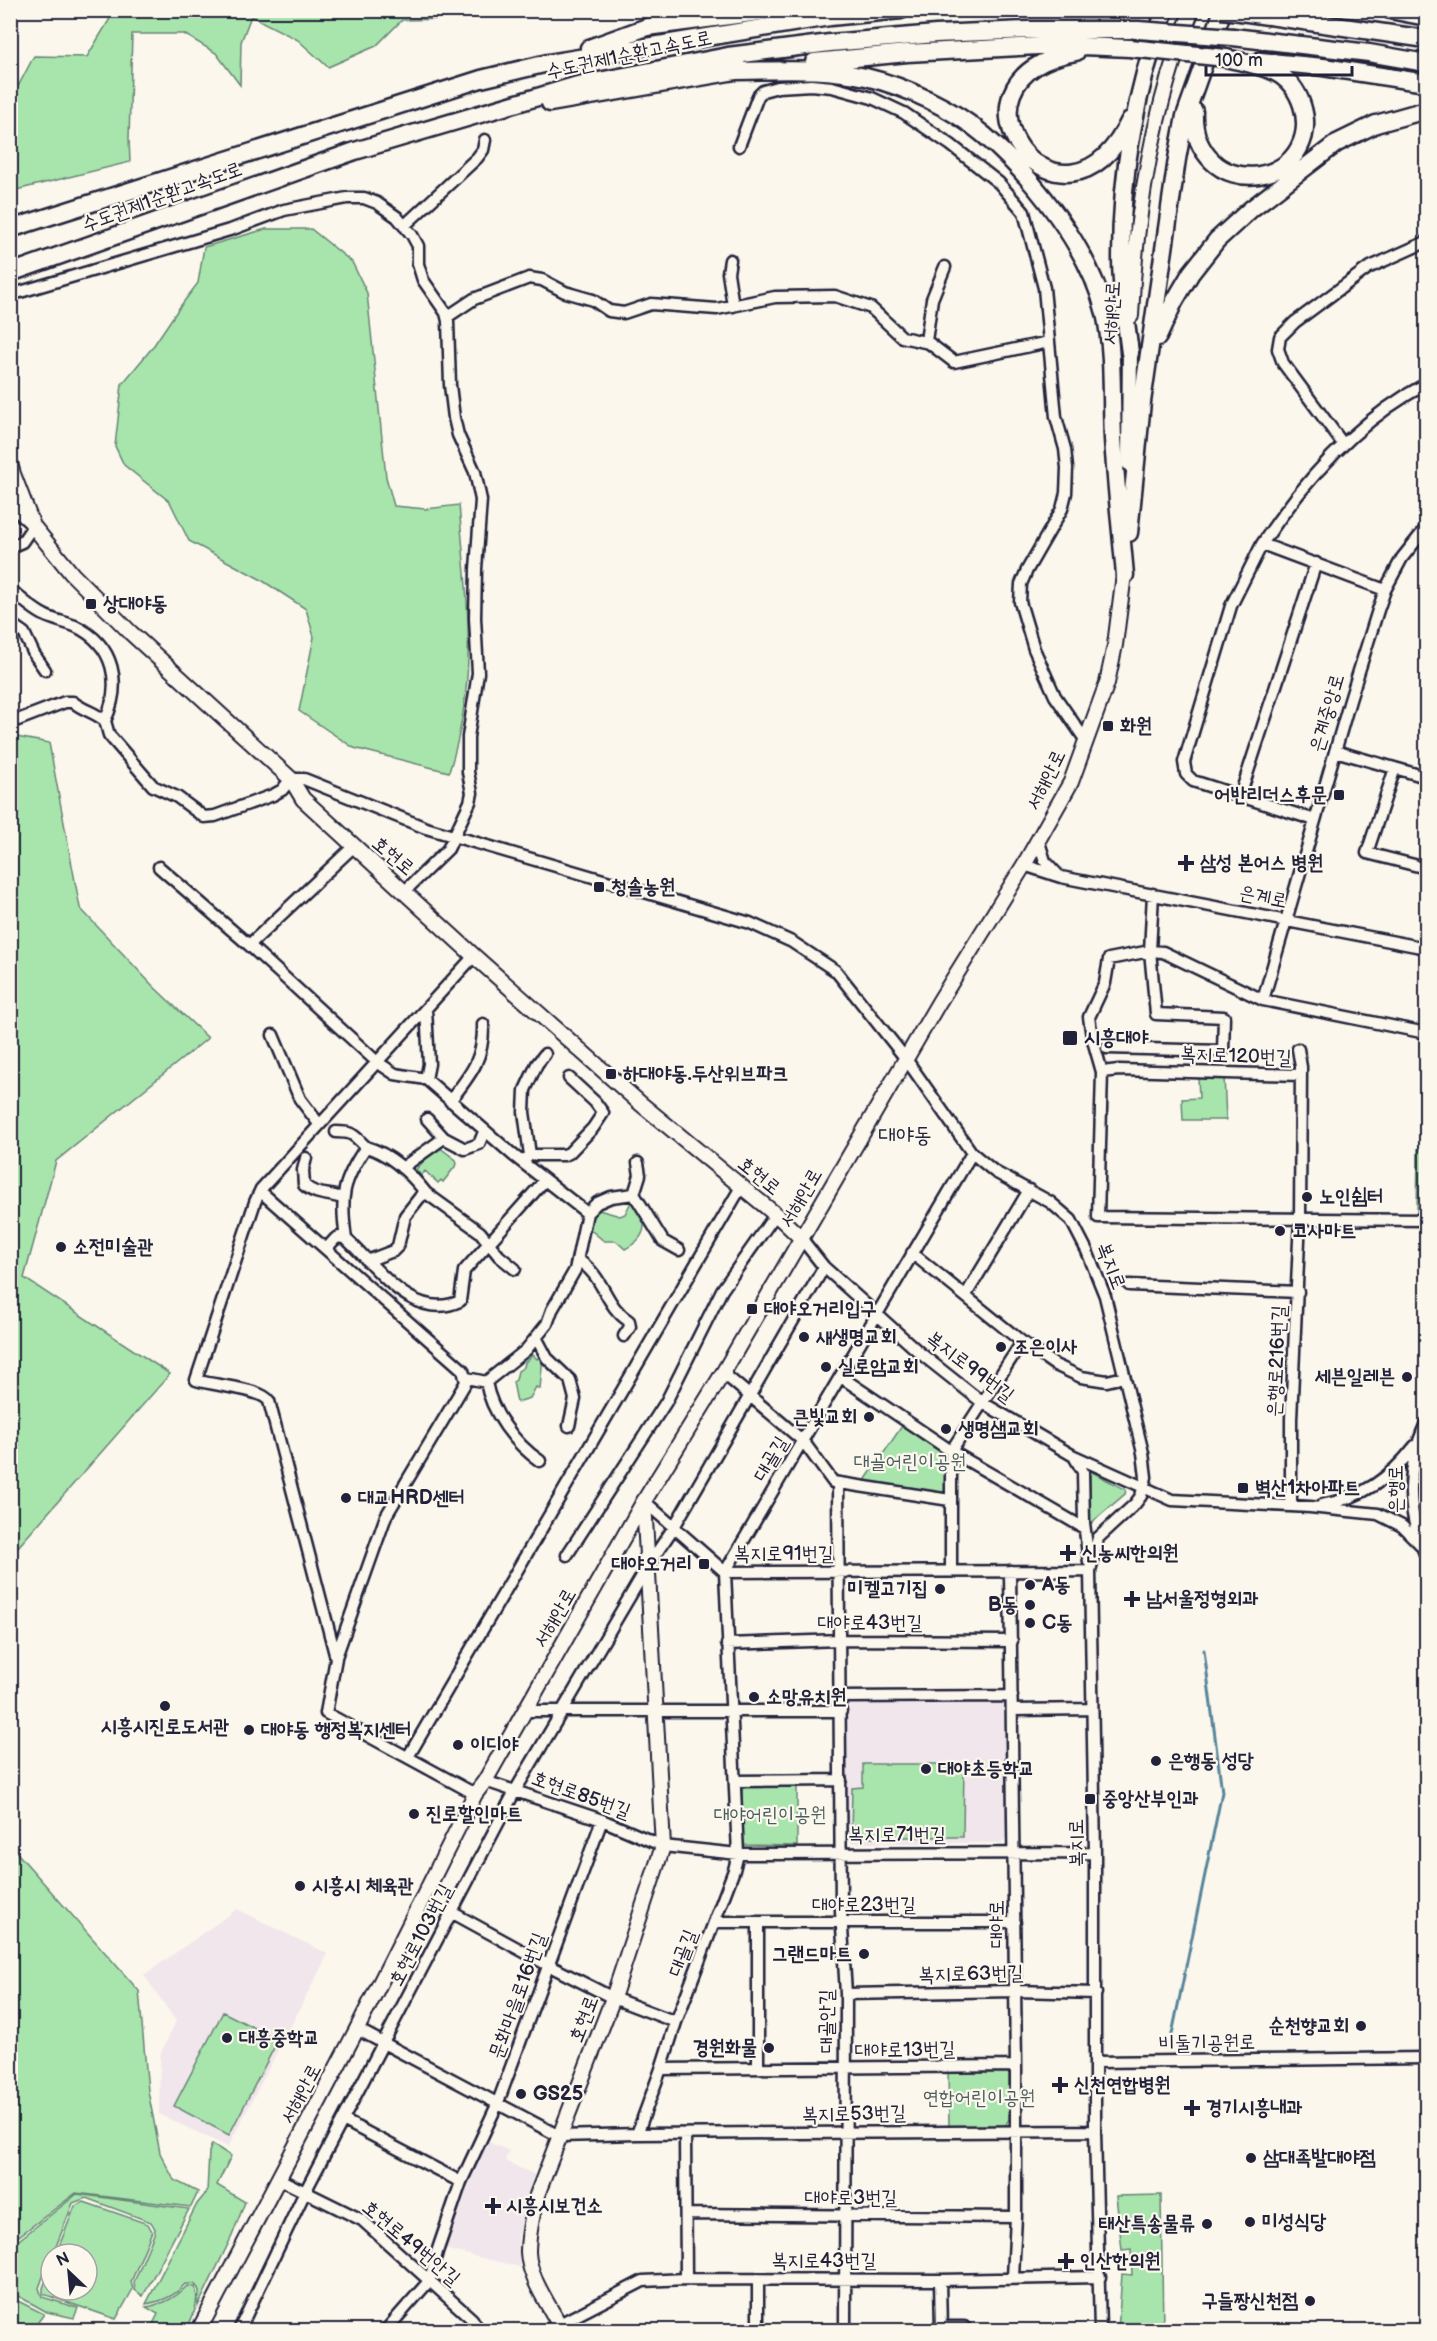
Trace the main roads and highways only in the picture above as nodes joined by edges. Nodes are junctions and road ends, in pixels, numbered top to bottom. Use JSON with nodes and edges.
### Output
{"nodes":[{"id":1,"x":902,"y":10,"type":"edge"},
{"id":2,"x":1165,"y":10,"type":"edge"},
{"id":3,"x":1192,"y":10,"type":"edge"},
{"id":4,"x":1222,"y":10,"type":"edge"},
{"id":5,"x":1390,"y":10,"type":"edge"},
{"id":6,"x":773,"y":11,"type":"edge"},
{"id":7,"x":1241,"y":12,"type":"edge"},
{"id":8,"x":1426,"y":17,"type":"edge"},
{"id":9,"x":1426,"y":39,"type":"edge"},
{"id":10,"x":1124,"y":48,"type":"junction"},
{"id":11,"x":1226,"y":58,"type":"junction"},
{"id":12,"x":548,"y":63,"type":"junction"},
{"id":13,"x":1426,"y":63,"type":"edge"},
{"id":14,"x":730,"y":71,"type":"junction"},
{"id":15,"x":1197,"y":78,"type":"junction"},
{"id":16,"x":1426,"y":83,"type":"edge"},
{"id":17,"x":1426,"y":110,"type":"edge"},
{"id":18,"x":1134,"y":111,"type":"junction"},
{"id":19,"x":458,"y":119,"type":"junction"},
{"id":20,"x":10,"y":229,"type":"edge"},
{"id":21,"x":10,"y":273,"type":"edge"},
{"id":22,"x":1130,"y":353,"type":"junction"},
{"id":23,"x":1142,"y":402,"type":"junction"},
{"id":24,"x":10,"y":463,"type":"edge"},
{"id":25,"x":1125,"y":575,"type":"junction"},
{"id":26,"x":801,"y":1238,"type":"junction"},
{"id":27,"x":644,"y":1501,"type":"junction"},
{"id":28,"x":556,"y":2329,"type":"edge"},
{"id":29,"x":199,"y":2331,"type":"edge"}],
"edges":[{"from":1,"to":12,"type":"highway","name":"수도권제1순환고속도로"},
{"from":2,"to":18,"type":"highway"},
{"from":3,"to":22,"type":"main road","name":"서해안로"},
{"from":4,"to":7,"type":"highway","bridge":true},
{"from":4,"to":15,"type":"highway"},
{"from":5,"to":8,"type":"highway"},
{"from":6,"to":12,"type":"highway"},
{"from":7,"to":9,"type":"highway"},
{"from":10,"to":11,"type":"highway","bridge":true},
{"from":10,"to":14,"type":"highway"},
{"from":10,"to":18,"type":"highway"},
{"from":11,"to":15,"type":"highway"},
{"from":11,"to":16,"type":"highway"},
{"from":12,"to":20,"type":"highway","name":"수도권제1순환고속도로"},
{"from":13,"to":19,"type":"highway","name":"수도권제1순환고속도로","bridge":true},
{"from":14,"to":19,"type":"highway"},
{"from":14,"to":25,"type":"highway"},
{"from":15,"to":23,"type":"highway"},
{"from":17,"to":23,"type":"highway"},
{"from":18,"to":22,"type":"highway"},
{"from":19,"to":21,"type":"highway","name":"수도권제1순환고속도로"},
{"from":22,"to":25,"type":"main road","name":"서해안로"},
{"from":23,"to":25,"type":"highway"},
{"from":24,"to":26,"type":"main road","name":"호현로"},
{"from":25,"to":26,"type":"main road","name":"서해안로"},
{"from":26,"to":27,"type":"main road","name":"서해안로"},
{"from":27,"to":28,"type":"main road","name":"호현로"},
{"from":27,"to":29,"type":"main road","name":"서해안로"}]}
